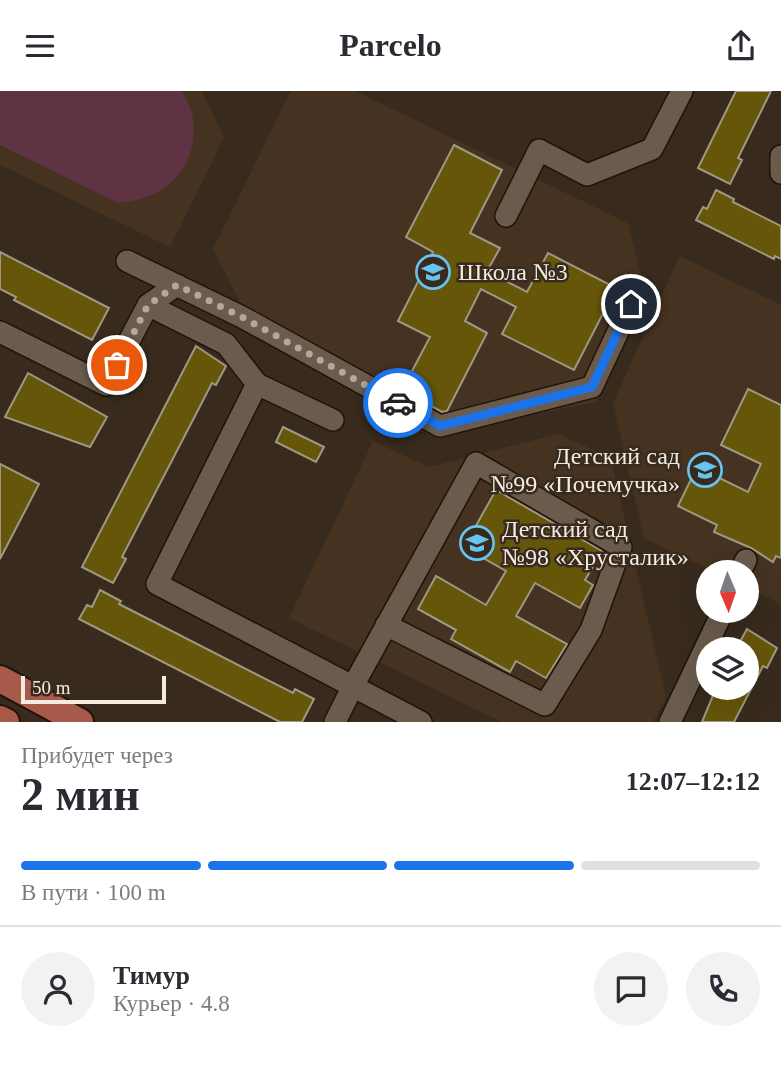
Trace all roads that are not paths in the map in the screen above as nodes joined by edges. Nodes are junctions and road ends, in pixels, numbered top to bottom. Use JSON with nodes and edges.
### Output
{"nodes":[{"id":1,"x":682,"y":91,"type":"edge"},
{"id":2,"x":781,"y":156,"type":"edge"},
{"id":3,"x":781,"y":173,"type":"edge"},
{"id":4,"x":506,"y":216,"type":"dead end"},
{"id":5,"x":127,"y":261,"type":"dead end"},
{"id":6,"x":177,"y":285,"type":"junction"},
{"id":7,"x":631,"y":304,"type":"dead end"},
{"id":8,"x":148,"y":305,"type":"junction"},
{"id":9,"x":0,"y":332,"type":"edge"},
{"id":10,"x":257,"y":384,"type":"junction"},
{"id":11,"x":332,"y":420,"type":"dead end"},
{"id":12,"x":717,"y":623,"type":"edge"},
{"id":13,"x":386,"y":625,"type":"junction"},
{"id":14,"x":0,"y":678,"type":"edge"},
{"id":15,"x":353,"y":686,"type":"junction"},
{"id":16,"x":0,"y":719,"type":"edge"},
{"id":17,"x":6,"y":722,"type":"edge"},
{"id":18,"x":80,"y":722,"type":"edge"},
{"id":19,"x":335,"y":722,"type":"edge"},
{"id":20,"x":421,"y":722,"type":"edge"},
{"id":21,"x":670,"y":722,"type":"edge"}],
"edges":[{"from":1,"to":4,"type":"lane"},
{"from":2,"to":3,"type":"lane"},
{"from":5,"to":6,"type":"lane"},
{"from":6,"to":7,"type":"lane"},
{"from":6,"to":8,"type":"lane"},
{"from":8,"to":9,"type":"lane"},
{"from":8,"to":10,"type":"lane"},
{"from":10,"to":11,"type":"lane"},
{"from":10,"to":15,"type":"lane"},
{"from":12,"to":21,"type":"lane"},
{"from":13,"to":13,"type":"lane"},
{"from":13,"to":15,"type":"lane"},
{"from":14,"to":18,"type":"main road"},
{"from":15,"to":19,"type":"lane"},
{"from":15,"to":20,"type":"lane"},
{"from":16,"to":17,"type":"main road"}]}
